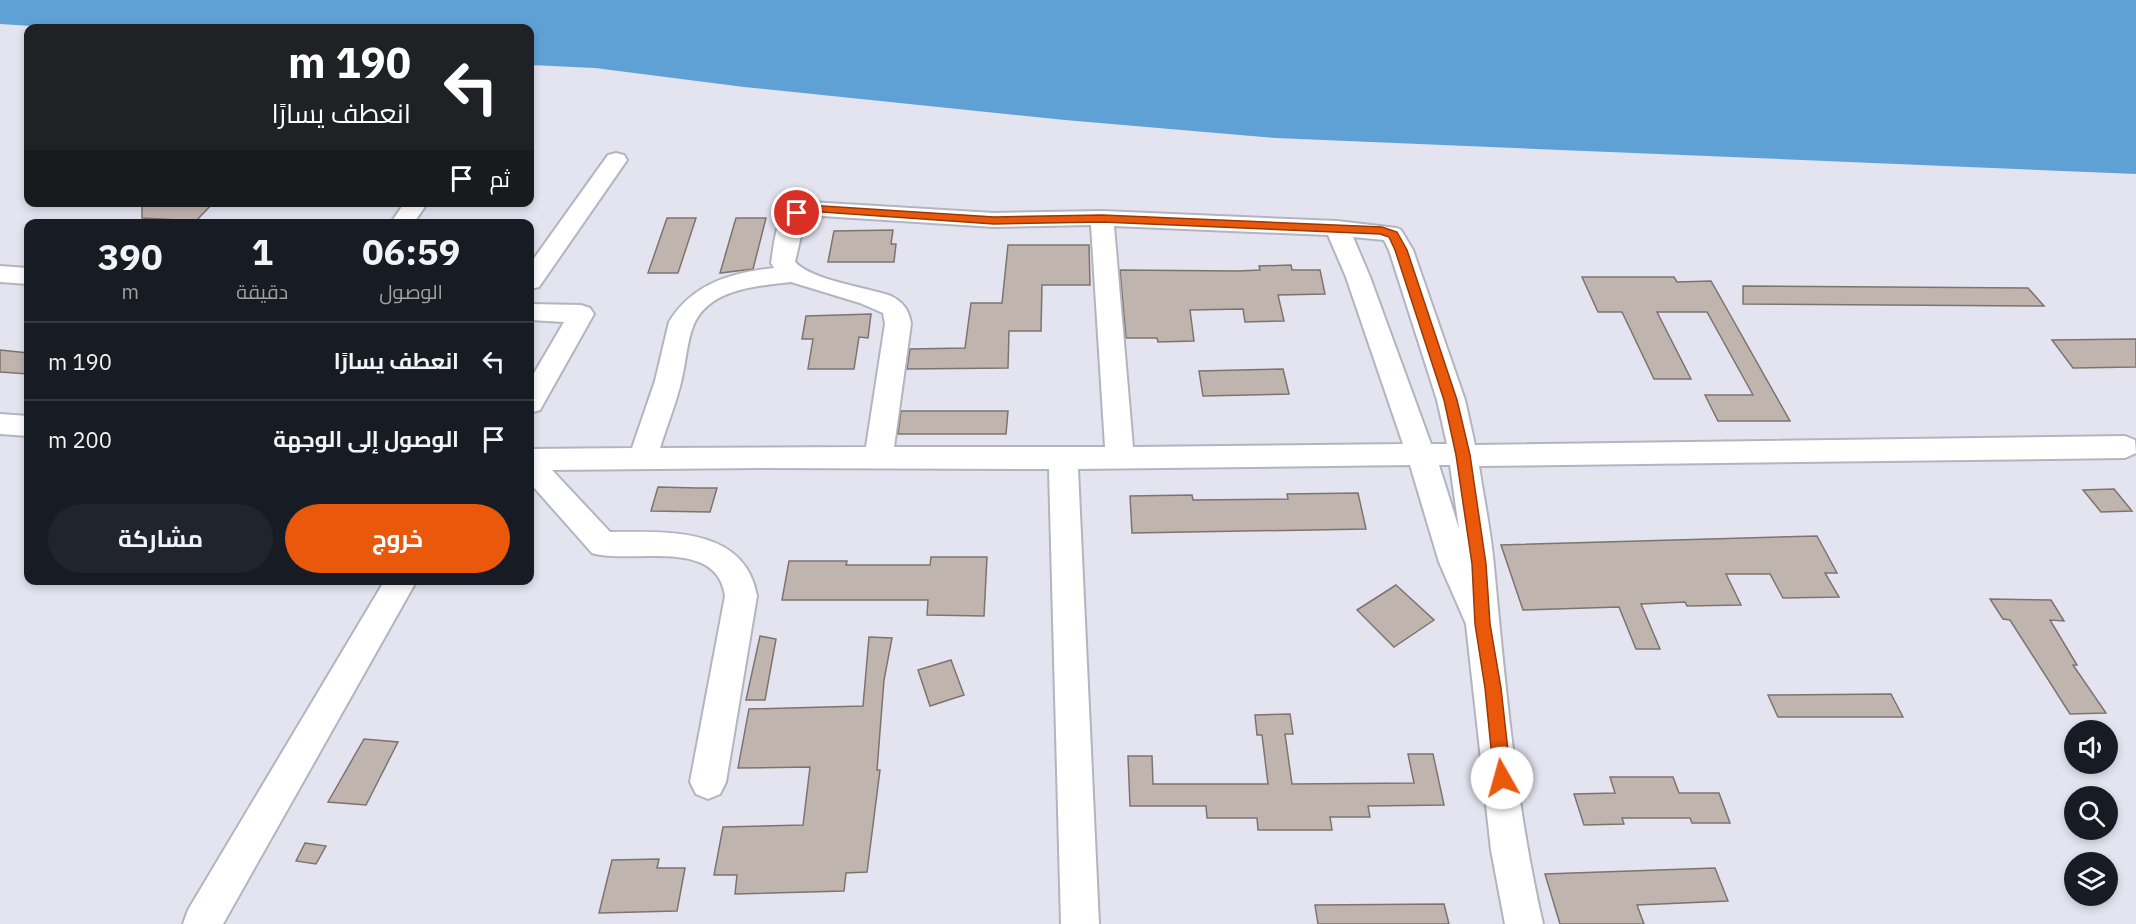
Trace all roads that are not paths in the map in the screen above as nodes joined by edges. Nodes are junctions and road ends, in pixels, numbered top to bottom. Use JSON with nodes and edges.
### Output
{"nodes":[{"id":1,"x":616,"y":160,"type":"dead end"},
{"id":2,"x":1102,"y":218,"type":"junction"},
{"id":3,"x":1337,"y":228,"type":"junction"},
{"id":4,"x":792,"y":273,"type":"junction"},
{"id":5,"x":0,"y":274,"type":"edge"},
{"id":6,"x":534,"y":275,"type":"edge"},
{"id":7,"x":24,"y":276,"type":"edge"},
{"id":8,"x":534,"y":312,"type":"edge"},
{"id":9,"x":534,"y":397,"type":"edge"},
{"id":10,"x":0,"y":424,"type":"edge"},
{"id":11,"x":24,"y":426,"type":"edge"},
{"id":12,"x":2125,"y":447,"type":"dead end"},
{"id":13,"x":1421,"y":454,"type":"junction"},
{"id":14,"x":1463,"y":455,"type":"junction"},
{"id":15,"x":878,"y":458,"type":"junction"},
{"id":16,"x":1063,"y":458,"type":"junction"},
{"id":17,"x":1120,"y":458,"type":"junction"},
{"id":18,"x":642,"y":459,"type":"junction"},
{"id":19,"x":534,"y":460,"type":"edge"},
{"id":20,"x":534,"y":469,"type":"edge"},
{"id":21,"x":399,"y":585,"type":"edge"},
{"id":22,"x":1482,"y":624,"type":"junction"},
{"id":23,"x":708,"y":782,"type":"dead end"},
{"id":24,"x":202,"y":924,"type":"edge"},
{"id":25,"x":1080,"y":924,"type":"edge"},
{"id":26,"x":1524,"y":924,"type":"edge"}],
"edges":[{"from":1,"to":6,"type":"street"},
{"from":2,"to":3,"type":"street"},
{"from":2,"to":4,"type":"street"},
{"from":2,"to":17,"type":"street"},
{"from":3,"to":13,"type":"street"},
{"from":3,"to":14,"type":"street"},
{"from":4,"to":15,"type":"street"},
{"from":4,"to":18,"type":"street"},
{"from":5,"to":7,"type":"street"},
{"from":8,"to":9,"type":"street"},
{"from":10,"to":11,"type":"street"},
{"from":12,"to":14,"type":"street"},
{"from":13,"to":14,"type":"street"},
{"from":13,"to":17,"type":"street"},
{"from":13,"to":22,"type":"street"},
{"from":14,"to":22,"type":"street"},
{"from":15,"to":16,"type":"street"},
{"from":15,"to":18,"type":"street"},
{"from":16,"to":17,"type":"street"},
{"from":16,"to":25,"type":"street"},
{"from":18,"to":19,"type":"street"},
{"from":20,"to":23,"type":"street"},
{"from":21,"to":24,"type":"street"},
{"from":22,"to":26,"type":"street"}]}
